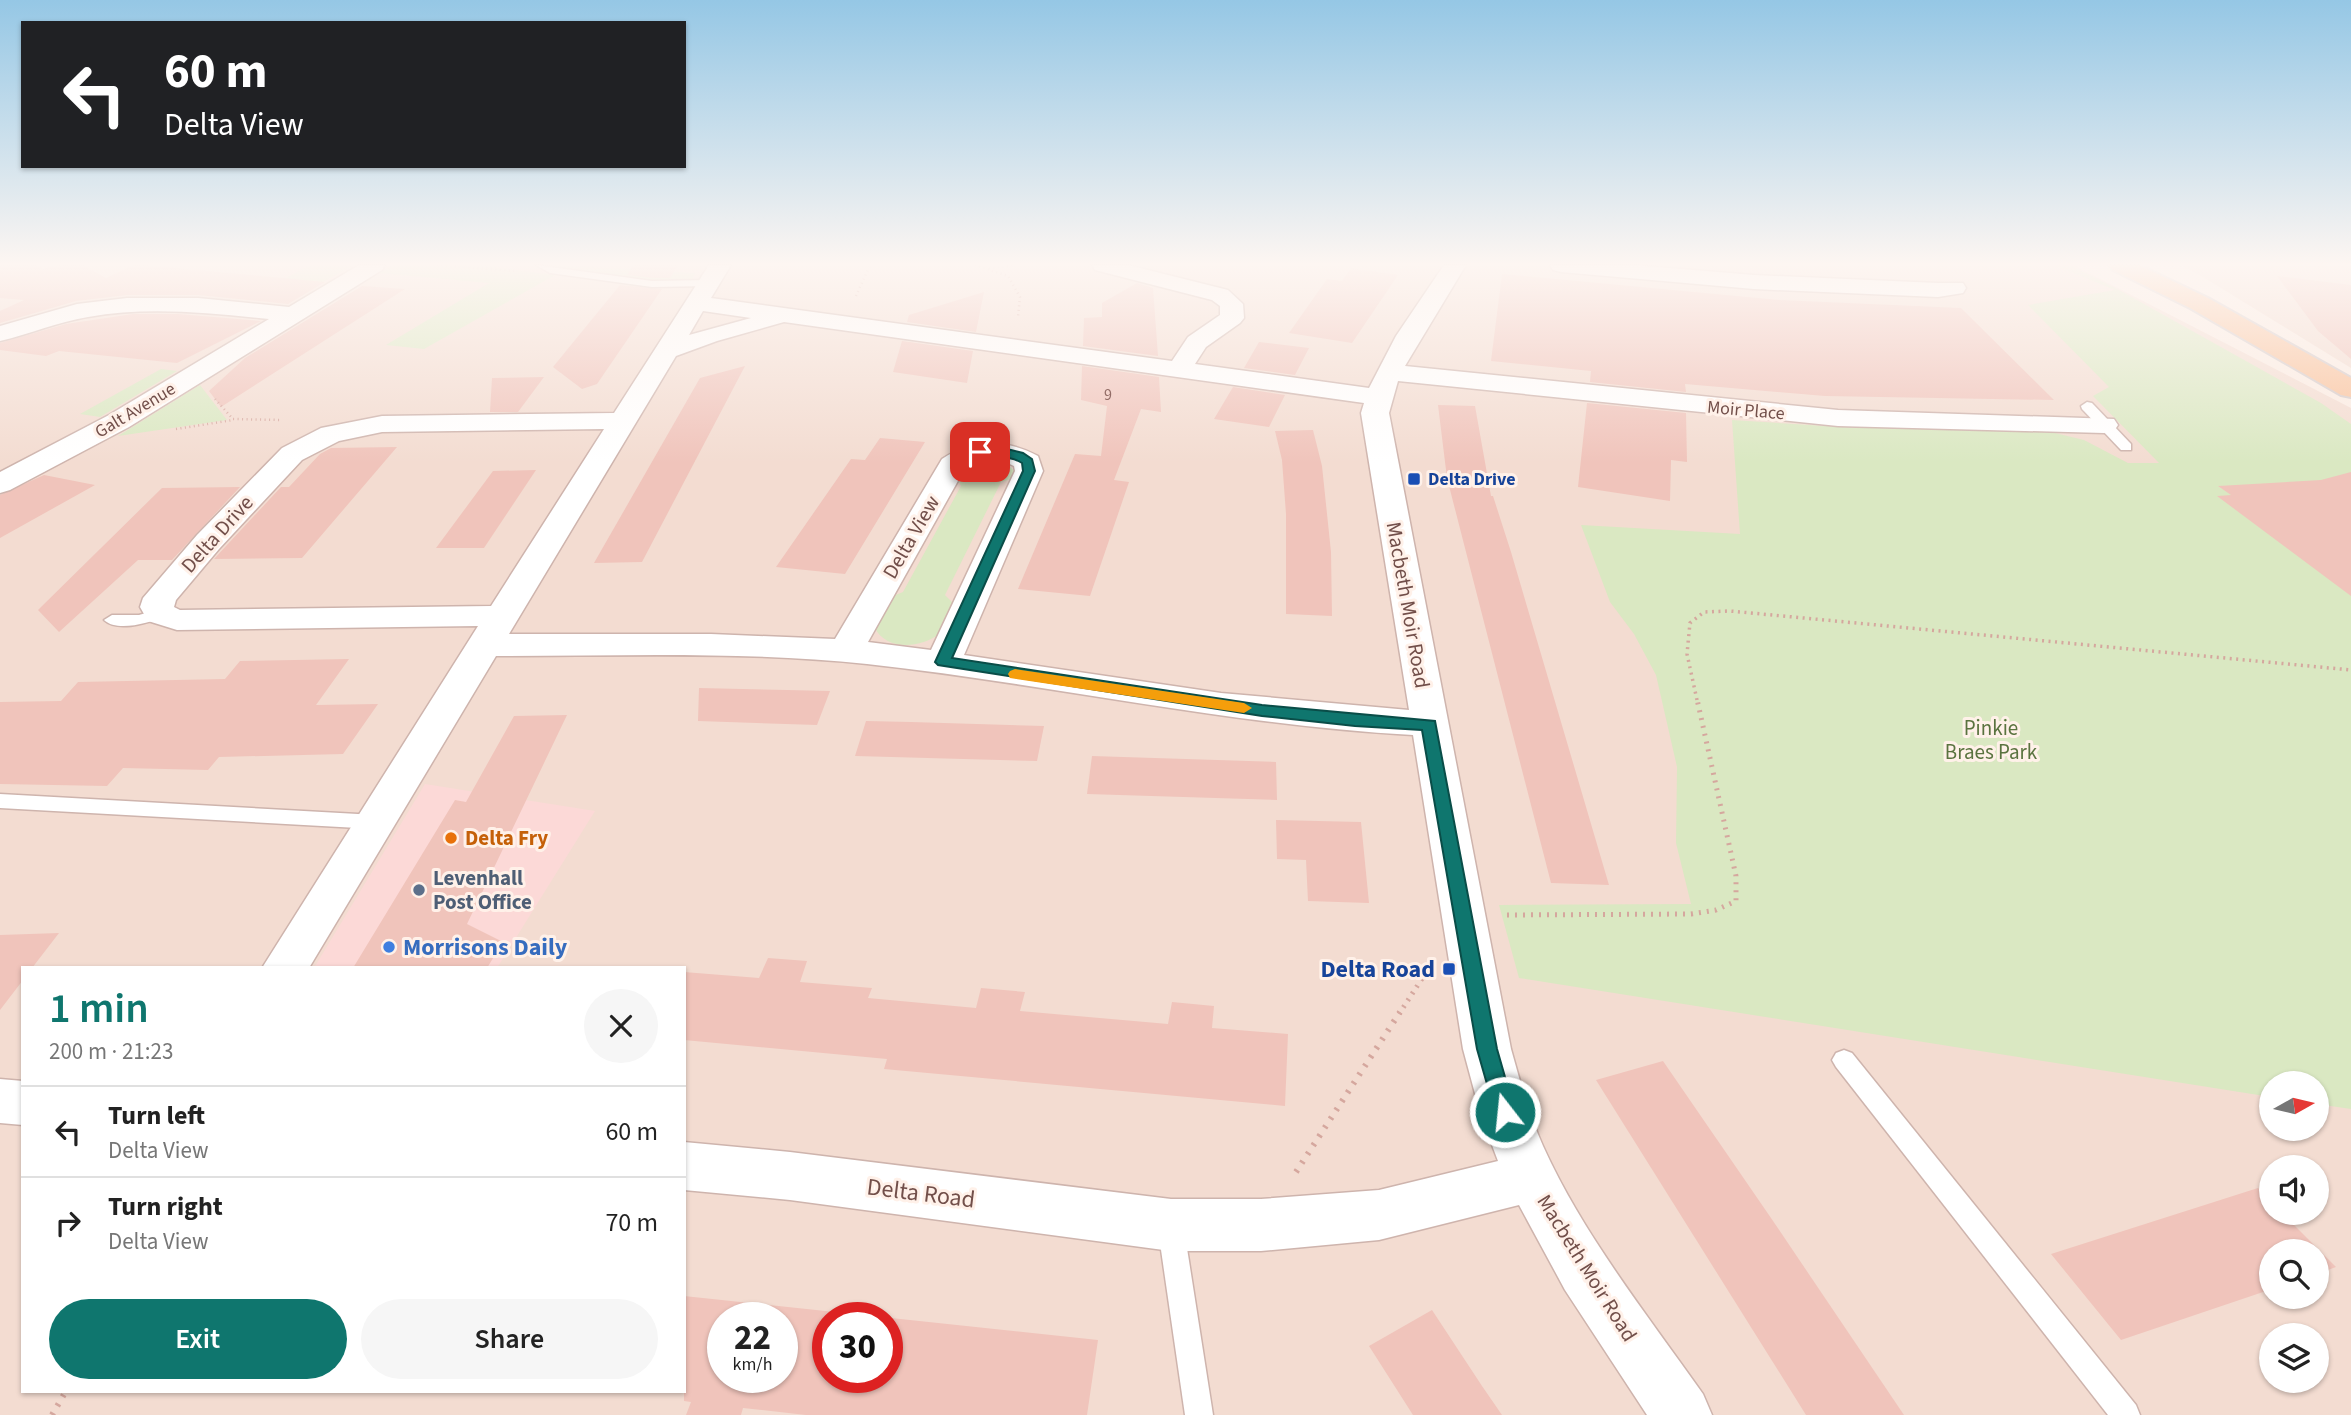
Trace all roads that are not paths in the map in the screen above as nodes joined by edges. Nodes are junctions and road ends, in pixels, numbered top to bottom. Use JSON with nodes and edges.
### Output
{"nodes":[{"id":1,"x":264,"y":331,"type":"edge"},
{"id":2,"x":679,"y":331,"type":"edge"},
{"id":3,"x":729,"y":331,"type":"edge"},
{"id":4,"x":899,"y":331,"type":"edge"},
{"id":5,"x":1213,"y":331,"type":"edge"},
{"id":6,"x":1416,"y":331,"type":"edge"},
{"id":7,"x":2249,"y":331,"type":"edge"},
{"id":8,"x":667,"y":351,"type":"junction"},
{"id":9,"x":1178,"y":370,"type":"junction"},
{"id":10,"x":1384,"y":384,"type":"junction"},
{"id":11,"x":2351,"y":388,"type":"edge"},
{"id":12,"x":2095,"y":416,"type":"joint"},
{"id":13,"x":624,"y":421,"type":"junction"},
{"id":14,"x":2126,"y":447,"type":"dead end"},
{"id":15,"x":0,"y":484,"type":"edge"},
{"id":16,"x":160,"y":614,"type":"junction"},
{"id":17,"x":112,"y":620,"type":"dead end"},
{"id":18,"x":494,"y":630,"type":"junction"},
{"id":19,"x":846,"y":651,"type":"junction"},
{"id":20,"x":943,"y":662,"type":"junction"},
{"id":21,"x":1429,"y":724,"type":"junction"},
{"id":22,"x":0,"y":801,"type":"edge"},
{"id":23,"x":376,"y":822,"type":"junction"},
{"id":24,"x":286,"y":966,"type":"edge"},
{"id":25,"x":1844,"y":1060,"type":"dead end"},
{"id":26,"x":0,"y":1101,"type":"edge"},
{"id":27,"x":21,"y":1102,"type":"edge"},
{"id":28,"x":686,"y":1166,"type":"edge"},
{"id":29,"x":1531,"y":1178,"type":"junction"},
{"id":30,"x":1171,"y":1225,"type":"junction"},
{"id":31,"x":1199,"y":1415,"type":"edge"},
{"id":32,"x":1682,"y":1415,"type":"edge"},
{"id":33,"x":2126,"y":1415,"type":"edge"}],
"edges":[{"from":1,"to":15,"type":"street","name":"Galt Avenue"},
{"from":2,"to":8,"type":"street"},
{"from":3,"to":8,"type":"street"},
{"from":4,"to":9,"type":"street"},
{"from":5,"to":9,"type":"street"},
{"from":6,"to":10,"type":"street","name":"Macbeth Moir Road"},
{"from":7,"to":11,"type":"main road"},
{"from":8,"to":13,"type":"street"},
{"from":9,"to":10,"type":"street"},
{"from":10,"to":12,"type":"street","name":"Moir Place"},
{"from":10,"to":21,"type":"street","name":"Macbeth Moir Road"},
{"from":12,"to":14,"type":"lane"},
{"from":13,"to":16,"type":"street","name":"Delta Drive"},
{"from":13,"to":18,"type":"street"},
{"from":16,"to":17,"type":"lane"},
{"from":16,"to":18,"type":"street"},
{"from":18,"to":19,"type":"street"},
{"from":18,"to":23,"type":"street"},
{"from":19,"to":20,"type":"street"},
{"from":19,"to":20,"type":"street","name":"Delta View"},
{"from":20,"to":21,"type":"street"},
{"from":21,"to":29,"type":"street","name":"Macbeth Moir Road"},
{"from":22,"to":23,"type":"lane"},
{"from":23,"to":24,"type":"street"},
{"from":25,"to":33,"type":"lane"},
{"from":26,"to":27,"type":"street"},
{"from":28,"to":30,"type":"street","name":"Delta Road"},
{"from":29,"to":30,"type":"street","name":"Delta Road"},
{"from":29,"to":32,"type":"street","name":"Macbeth Moir Road"},
{"from":30,"to":31,"type":"lane"}]}
